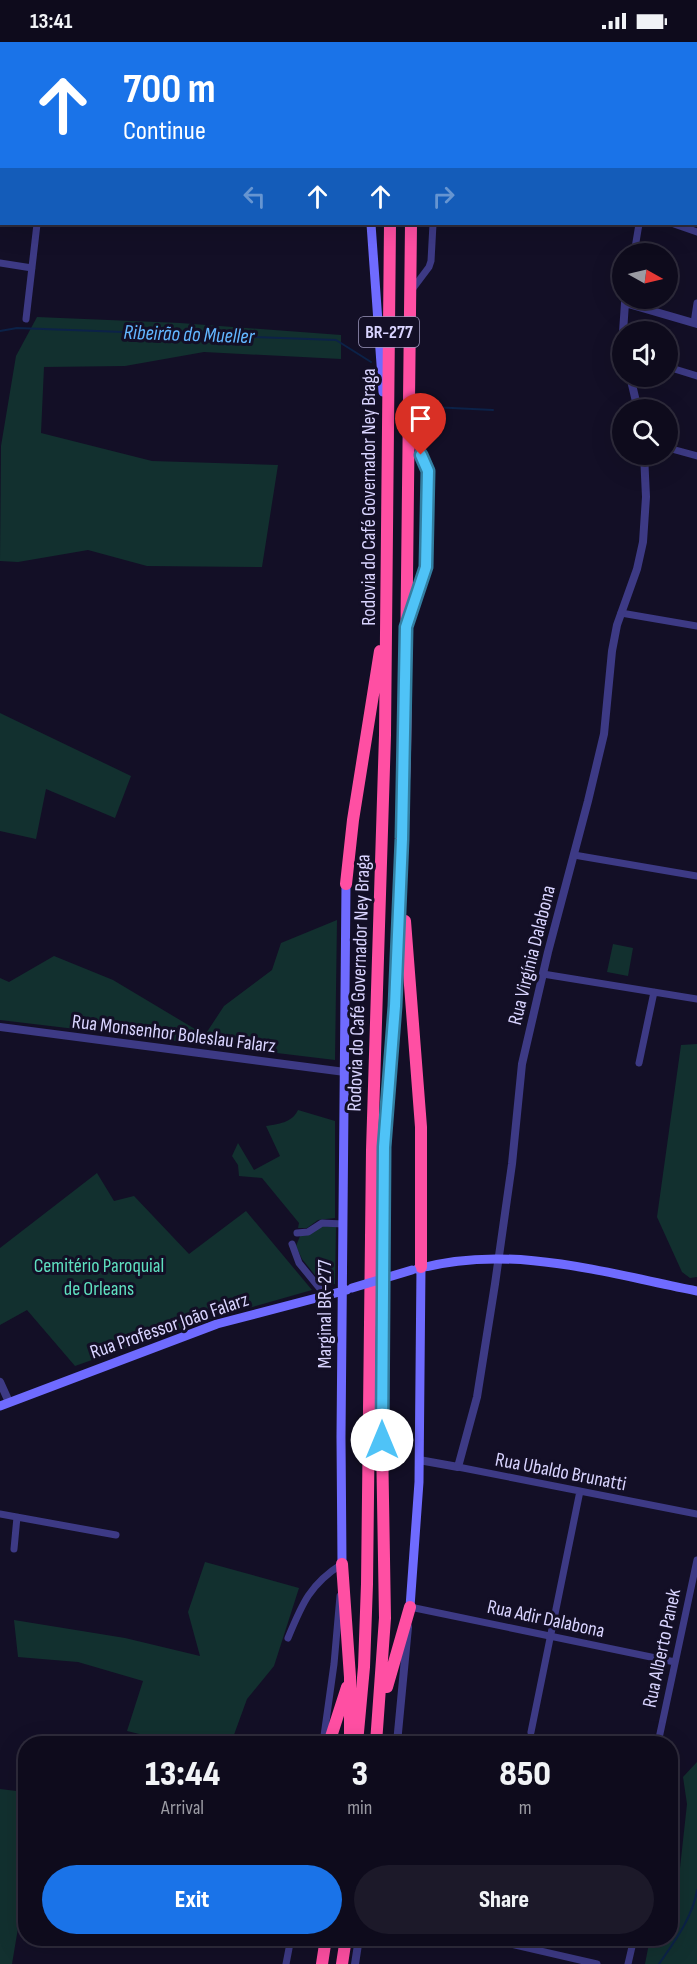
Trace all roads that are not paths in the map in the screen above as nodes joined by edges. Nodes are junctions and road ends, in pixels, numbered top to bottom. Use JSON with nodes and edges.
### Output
{"nodes":[{"id":1,"x":37,"y":225,"type":"edge"},
{"id":2,"x":371,"y":225,"type":"edge"},
{"id":3,"x":390,"y":225,"type":"edge"},
{"id":4,"x":411,"y":225,"type":"edge"},
{"id":5,"x":433,"y":225,"type":"edge"},
{"id":6,"x":639,"y":225,"type":"edge"},
{"id":7,"x":677,"y":225,"type":"edge"},
{"id":8,"x":697,"y":232,"type":"edge"},
{"id":9,"x":636,"y":243,"type":"edge"},
{"id":10,"x":0,"y":263,"type":"edge"},
{"id":11,"x":32,"y":268,"type":"junction"},
{"id":12,"x":410,"y":293,"type":"junction"},
{"id":13,"x":697,"y":303,"type":"edge"},
{"id":14,"x":651,"y":309,"type":"edge"},
{"id":15,"x":26,"y":319,"type":"dead end"},
{"id":16,"x":695,"y":323,"type":"edge"},
{"id":17,"x":678,"y":370,"type":"edge"},
{"id":18,"x":697,"y":376,"type":"edge"},
{"id":19,"x":408,"y":425,"type":"junction"},
{"id":20,"x":388,"y":441,"type":"junction"},
{"id":21,"x":678,"y":451,"type":"edge"},
{"id":22,"x":697,"y":456,"type":"edge"},
{"id":23,"x":645,"y":465,"type":"edge"},
{"id":24,"x":387,"y":611,"type":"junction"},
{"id":25,"x":621,"y":613,"type":"junction"},
{"id":26,"x":697,"y":626,"type":"edge"},
{"id":27,"x":406,"y":627,"type":"junction"},
{"id":28,"x":574,"y":855,"type":"junction"},
{"id":29,"x":401,"y":872,"type":"junction"},
{"id":30,"x":697,"y":876,"type":"edge"},
{"id":31,"x":346,"y":884,"type":"joint"},
{"id":32,"x":543,"y":974,"type":"junction"},
{"id":33,"x":654,"y":992,"type":"junction"},
{"id":34,"x":697,"y":999,"type":"edge"},
{"id":35,"x":0,"y":1027,"type":"edge"},
{"id":36,"x":639,"y":1063,"type":"dead end"},
{"id":37,"x":345,"y":1071,"type":"junction"},
{"id":38,"x":343,"y":1224,"type":"junction"},
{"id":39,"x":297,"y":1233,"type":"dead end"},
{"id":40,"x":292,"y":1244,"type":"dead end"},
{"id":41,"x":499,"y":1257,"type":"junction"},
{"id":42,"x":416,"y":1269,"type":"junction"},
{"id":43,"x":347,"y":1289,"type":"junction"},
{"id":44,"x":697,"y":1291,"type":"edge"},
{"id":45,"x":326,"y":1296,"type":"junction"},
{"id":46,"x":0,"y":1382,"type":"edge"},
{"id":47,"x":5,"y":1404,"type":"edge"},
{"id":48,"x":419,"y":1460,"type":"junction"},
{"id":49,"x":458,"y":1467,"type":"junction"},
{"id":50,"x":580,"y":1491,"type":"junction"},
{"id":51,"x":0,"y":1514,"type":"edge"},
{"id":52,"x":697,"y":1514,"type":"edge"},
{"id":53,"x":17,"y":1516,"type":"junction"},
{"id":54,"x":116,"y":1535,"type":"dead end"},
{"id":55,"x":14,"y":1549,"type":"dead end"},
{"id":56,"x":697,"y":1560,"type":"edge"},
{"id":57,"x":342,"y":1564,"type":"junction"},
{"id":58,"x":410,"y":1607,"type":"junction"},
{"id":59,"x":551,"y":1636,"type":"junction"},
{"id":60,"x":288,"y":1638,"type":"dead end"},
{"id":61,"x":675,"y":1662,"type":"junction"},
{"id":62,"x":350,"y":1677,"type":"junction"},
{"id":63,"x":380,"y":1711,"type":"junction"},
{"id":64,"x":531,"y":1732,"type":"dead end"},
{"id":65,"x":324,"y":1736,"type":"edge"},
{"id":66,"x":331,"y":1736,"type":"edge"},
{"id":67,"x":350,"y":1736,"type":"edge"},
{"id":68,"x":358,"y":1736,"type":"edge"},
{"id":69,"x":377,"y":1736,"type":"edge"},
{"id":70,"x":398,"y":1736,"type":"edge"},
{"id":71,"x":659,"y":1736,"type":"edge"},
{"id":72,"x":289,"y":1946,"type":"edge"},
{"id":73,"x":325,"y":1946,"type":"edge"},
{"id":74,"x":345,"y":1946,"type":"edge"},
{"id":75,"x":358,"y":1946,"type":"edge"},
{"id":76,"x":518,"y":1946,"type":"edge"},
{"id":77,"x":632,"y":1946,"type":"edge"},
{"id":78,"x":286,"y":1964,"type":"edge"},
{"id":79,"x":322,"y":1964,"type":"edge"},
{"id":80,"x":342,"y":1964,"type":"edge"},
{"id":81,"x":355,"y":1964,"type":"edge"},
{"id":82,"x":597,"y":1964,"type":"edge"},
{"id":83,"x":628,"y":1964,"type":"edge"}],
"edges":[{"from":1,"to":11,"type":"street"},
{"from":2,"to":20,"type":"main road"},
{"from":3,"to":20,"type":"highway","name":"Rodovia do Café Governador Ney Braga","number":"BR-277"},
{"from":4,"to":12,"type":"highway","name":"Rodovia do Café Governador Ney Braga","number":"BR-277"},
{"from":5,"to":12,"type":"street"},
{"from":6,"to":9,"type":"street"},
{"from":7,"to":8,"type":"street"},
{"from":10,"to":11,"type":"street"},
{"from":11,"to":15,"type":"street"},
{"from":12,"to":19,"type":"highway","name":"Rodovia do Café Governador Ney Braga","number":"BR-277"},
{"from":13,"to":16,"type":"street"},
{"from":14,"to":16,"type":"street"},
{"from":17,"to":18,"type":"street"},
{"from":19,"to":27,"type":"highway","name":"Rodovia do Café Governador Ney Braga","number":"BR-277"},
{"from":19,"to":27,"type":"street"},
{"from":20,"to":24,"type":"highway","name":"Rodovia do Café Governador Ney Braga","number":"BR-277"},
{"from":21,"to":22,"type":"street"},
{"from":23,"to":25,"type":"street","name":"Rua Virgínia Dalabona"},
{"from":24,"to":31,"type":"highway"},
{"from":24,"to":68,"type":"highway","name":"Rodovia do Café Governador Ney Braga","number":"BR-277"},
{"from":25,"to":26,"type":"street"},
{"from":25,"to":28,"type":"street","name":"Rua Virgínia Dalabona"},
{"from":27,"to":29,"type":"highway","name":"Rodovia do Café Governador Ney Braga","number":"BR-277"},
{"from":28,"to":30,"type":"street"},
{"from":28,"to":32,"type":"street","name":"Rua Virgínia Dalabona"},
{"from":29,"to":42,"type":"highway"},
{"from":29,"to":63,"type":"highway","name":"Rodovia do Café Governador Ney Braga","number":"BR-277"},
{"from":31,"to":37,"type":"main road","name":"Marginal BR-277"},
{"from":32,"to":33,"type":"street"},
{"from":32,"to":41,"type":"street","name":"Rua Virgínia Dalabona"},
{"from":33,"to":34,"type":"street"},
{"from":33,"to":36,"type":"street"},
{"from":35,"to":37,"type":"street","name":"Rua Monsenhor Boleslau Falarz"},
{"from":37,"to":38,"type":"main road","name":"Marginal BR-277"},
{"from":38,"to":39,"type":"street"},
{"from":38,"to":43,"type":"main road","name":"Marginal BR-277"},
{"from":40,"to":45,"type":"street"},
{"from":41,"to":42,"type":"main road","name":"Rua Professor João Falarz"},
{"from":41,"to":44,"type":"main road","name":"Rua Professor João Falarz"},
{"from":41,"to":49,"type":"street","name":"Rua Virgínia Dalabona"},
{"from":42,"to":43,"type":"main road","name":"Rua Professor João Falarz","bridge":true},
{"from":42,"to":48,"type":"main road"},
{"from":43,"to":45,"type":"main road","name":"Rua Professor João Falarz"},
{"from":43,"to":57,"type":"main road","name":"Marginal BR-277"},
{"from":45,"to":47,"type":"main road","name":"Rua Professor João Falarz"},
{"from":46,"to":47,"type":"street"},
{"from":48,"to":49,"type":"street","name":"Rua Ubaldo Brunatti"},
{"from":48,"to":58,"type":"main road"},
{"from":49,"to":50,"type":"street","name":"Rua Ubaldo Brunatti"},
{"from":50,"to":52,"type":"street","name":"Rua Ubaldo Brunatti"},
{"from":50,"to":59,"type":"street"},
{"from":51,"to":53,"type":"street"},
{"from":53,"to":54,"type":"street"},
{"from":53,"to":55,"type":"street"},
{"from":56,"to":61,"type":"street","name":"Rua Alberto Panek"},
{"from":57,"to":60,"type":"street"},
{"from":57,"to":62,"type":"highway"},
{"from":57,"to":65,"type":"street","name":"Marginal BR-277"},
{"from":58,"to":59,"type":"street","name":"Rua Adir Dalabona"},
{"from":58,"to":63,"type":"highway"},
{"from":58,"to":70,"type":"street"},
{"from":59,"to":61,"type":"street","name":"Rua Adir Dalabona"},
{"from":59,"to":64,"type":"street"},
{"from":61,"to":71,"type":"street","name":"Rua Alberto Panek"},
{"from":62,"to":66,"type":"highway"},
{"from":62,"to":67,"type":"highway"},
{"from":63,"to":69,"type":"highway","name":"Rodovia do Café Governador Ney Braga","number":"BR-277"},
{"from":72,"to":78,"type":"street"},
{"from":73,"to":79,"type":"highway"},
{"from":74,"to":80,"type":"highway"},
{"from":75,"to":81,"type":"street"},
{"from":76,"to":82,"type":"street"},
{"from":77,"to":83,"type":"street"}]}
